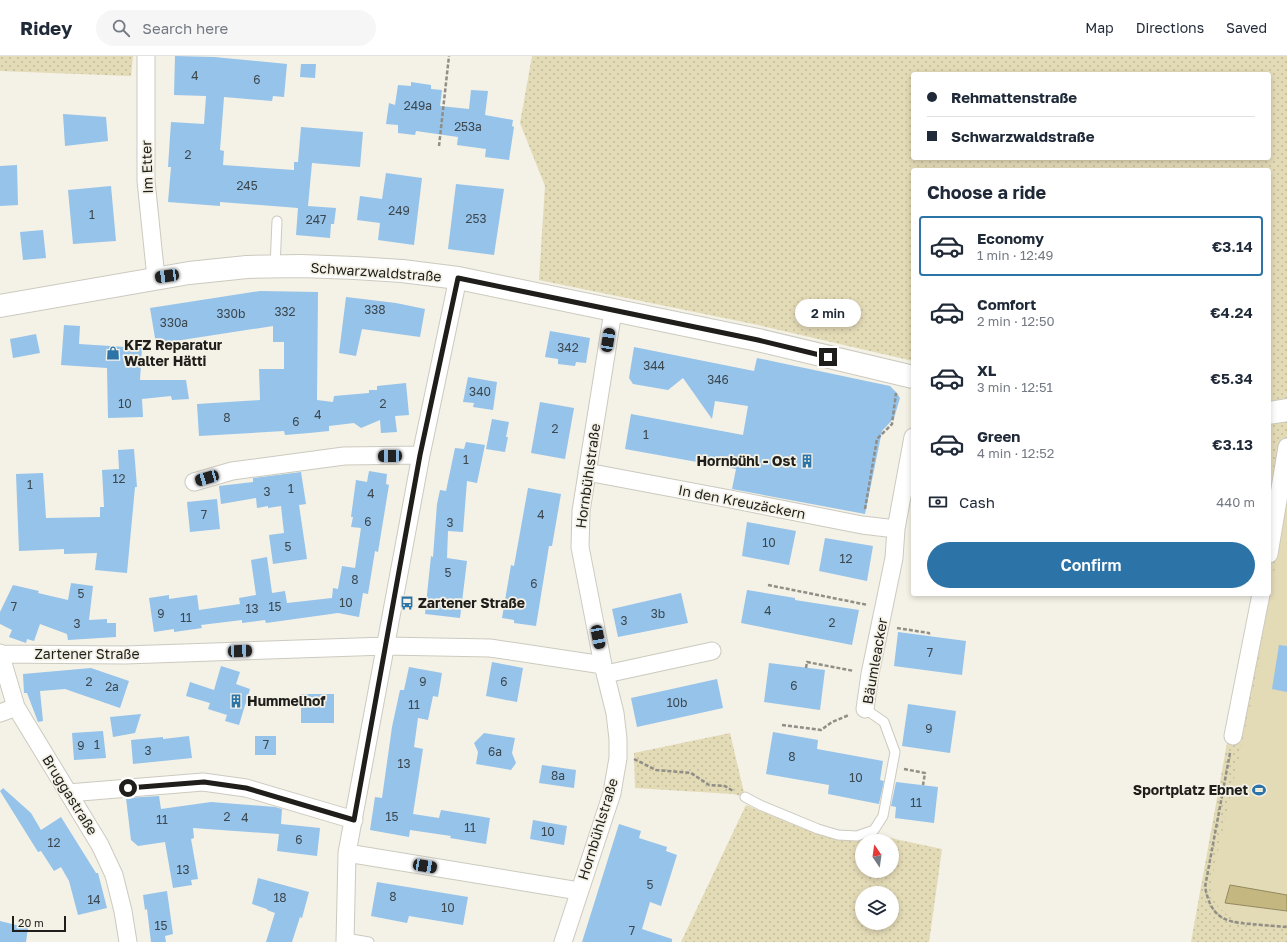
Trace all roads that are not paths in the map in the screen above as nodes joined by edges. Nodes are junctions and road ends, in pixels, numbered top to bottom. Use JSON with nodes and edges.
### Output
{"nodes":[{"id":1,"x":146,"y":56,"type":"edge"},
{"id":2,"x":277,"y":221,"type":"dead end"},
{"id":3,"x":275,"y":267,"type":"junction"},
{"id":4,"x":156,"y":278,"type":"junction"},
{"id":5,"x":458,"y":278,"type":"junction"},
{"id":6,"x":0,"y":306,"type":"edge"},
{"id":7,"x":613,"y":311,"type":"junction"},
{"id":8,"x":906,"y":375,"type":"edge"},
{"id":9,"x":1287,"y":410,"type":"edge"},
{"id":10,"x":1271,"y":413,"type":"edge"},
{"id":11,"x":1287,"y":447,"type":"edge"},
{"id":12,"x":911,"y":448,"type":"edge"},
{"id":13,"x":420,"y":455,"type":"junction"},
{"id":14,"x":587,"y":472,"type":"junction"},
{"id":15,"x":194,"y":482,"type":"dead end"},
{"id":16,"x":896,"y":529,"type":"junction"},
{"id":17,"x":1271,"y":542,"type":"edge"},
{"id":18,"x":1261,"y":596,"type":"edge"},
{"id":19,"x":386,"y":646,"type":"junction"},
{"id":20,"x":712,"y":651,"type":"dead end"},
{"id":21,"x":0,"y":654,"type":"edge"},
{"id":22,"x":605,"y":669,"type":"junction"},
{"id":23,"x":16,"y":707,"type":"junction"},
{"id":24,"x":865,"y":709,"type":"joint"},
{"id":25,"x":0,"y":713,"type":"edge"},
{"id":26,"x":1233,"y":736,"type":"road end"},
{"id":27,"x":68,"y":793,"type":"junction"},
{"id":28,"x":745,"y":797,"type":"road end"},
{"id":29,"x":354,"y":820,"type":"junction"},
{"id":30,"x":347,"y":853,"type":"junction"},
{"id":31,"x":579,"y":891,"type":"junction"},
{"id":32,"x":345,"y":940,"type":"edge"},
{"id":33,"x":128,"y":942,"type":"edge"},
{"id":34,"x":369,"y":942,"type":"edge"},
{"id":35,"x":563,"y":942,"type":"edge"}],
"edges":[{"from":1,"to":4,"type":"street","name":"Im Etter"},
{"from":2,"to":3,"type":"lane"},
{"from":3,"to":4,"type":"main road","name":"Schwarzwaldstraße"},
{"from":3,"to":5,"type":"main road","name":"Schwarzwaldstraße"},
{"from":4,"to":6,"type":"main road","name":"Schwarzwaldstraße"},
{"from":5,"to":7,"type":"main road","name":"Schwarzwaldstraße"},
{"from":5,"to":13,"type":"street"},
{"from":7,"to":8,"type":"main road","name":"Schwarzwaldstraße"},
{"from":7,"to":14,"type":"street","name":"Hornbühlstraße"},
{"from":9,"to":10,"type":"main road"},
{"from":11,"to":17,"type":"street"},
{"from":12,"to":16,"type":"street","name":"Bäumleacker"},
{"from":13,"to":15,"type":"street"},
{"from":13,"to":19,"type":"street"},
{"from":14,"to":16,"type":"street","name":"In den Kreuzäckern"},
{"from":14,"to":22,"type":"street","name":"Hornbühlstraße"},
{"from":16,"to":24,"type":"street","name":"Bäumleacker"},
{"from":18,"to":26,"type":"street"},
{"from":19,"to":21,"type":"street","name":"Zartener Straße"},
{"from":19,"to":22,"type":"street","name":"Zartener Straße"},
{"from":19,"to":29,"type":"street"},
{"from":20,"to":22,"type":"street","name":"Zartener Straße"},
{"from":21,"to":23,"type":"street","name":"Bruggastraße"},
{"from":22,"to":31,"type":"street","name":"Hornbühlstraße"},
{"from":23,"to":25,"type":"street"},
{"from":23,"to":27,"type":"street","name":"Bruggastraße"},
{"from":24,"to":28,"type":"lane","name":"Bäumleacker"},
{"from":27,"to":29,"type":"street"},
{"from":27,"to":33,"type":"street","name":"Bruggastraße"},
{"from":29,"to":30,"type":"street"},
{"from":30,"to":31,"type":"street"},
{"from":30,"to":32,"type":"street"},
{"from":31,"to":35,"type":"street","name":"Hornbühlstraße"},
{"from":32,"to":34,"type":"lane"}]}
